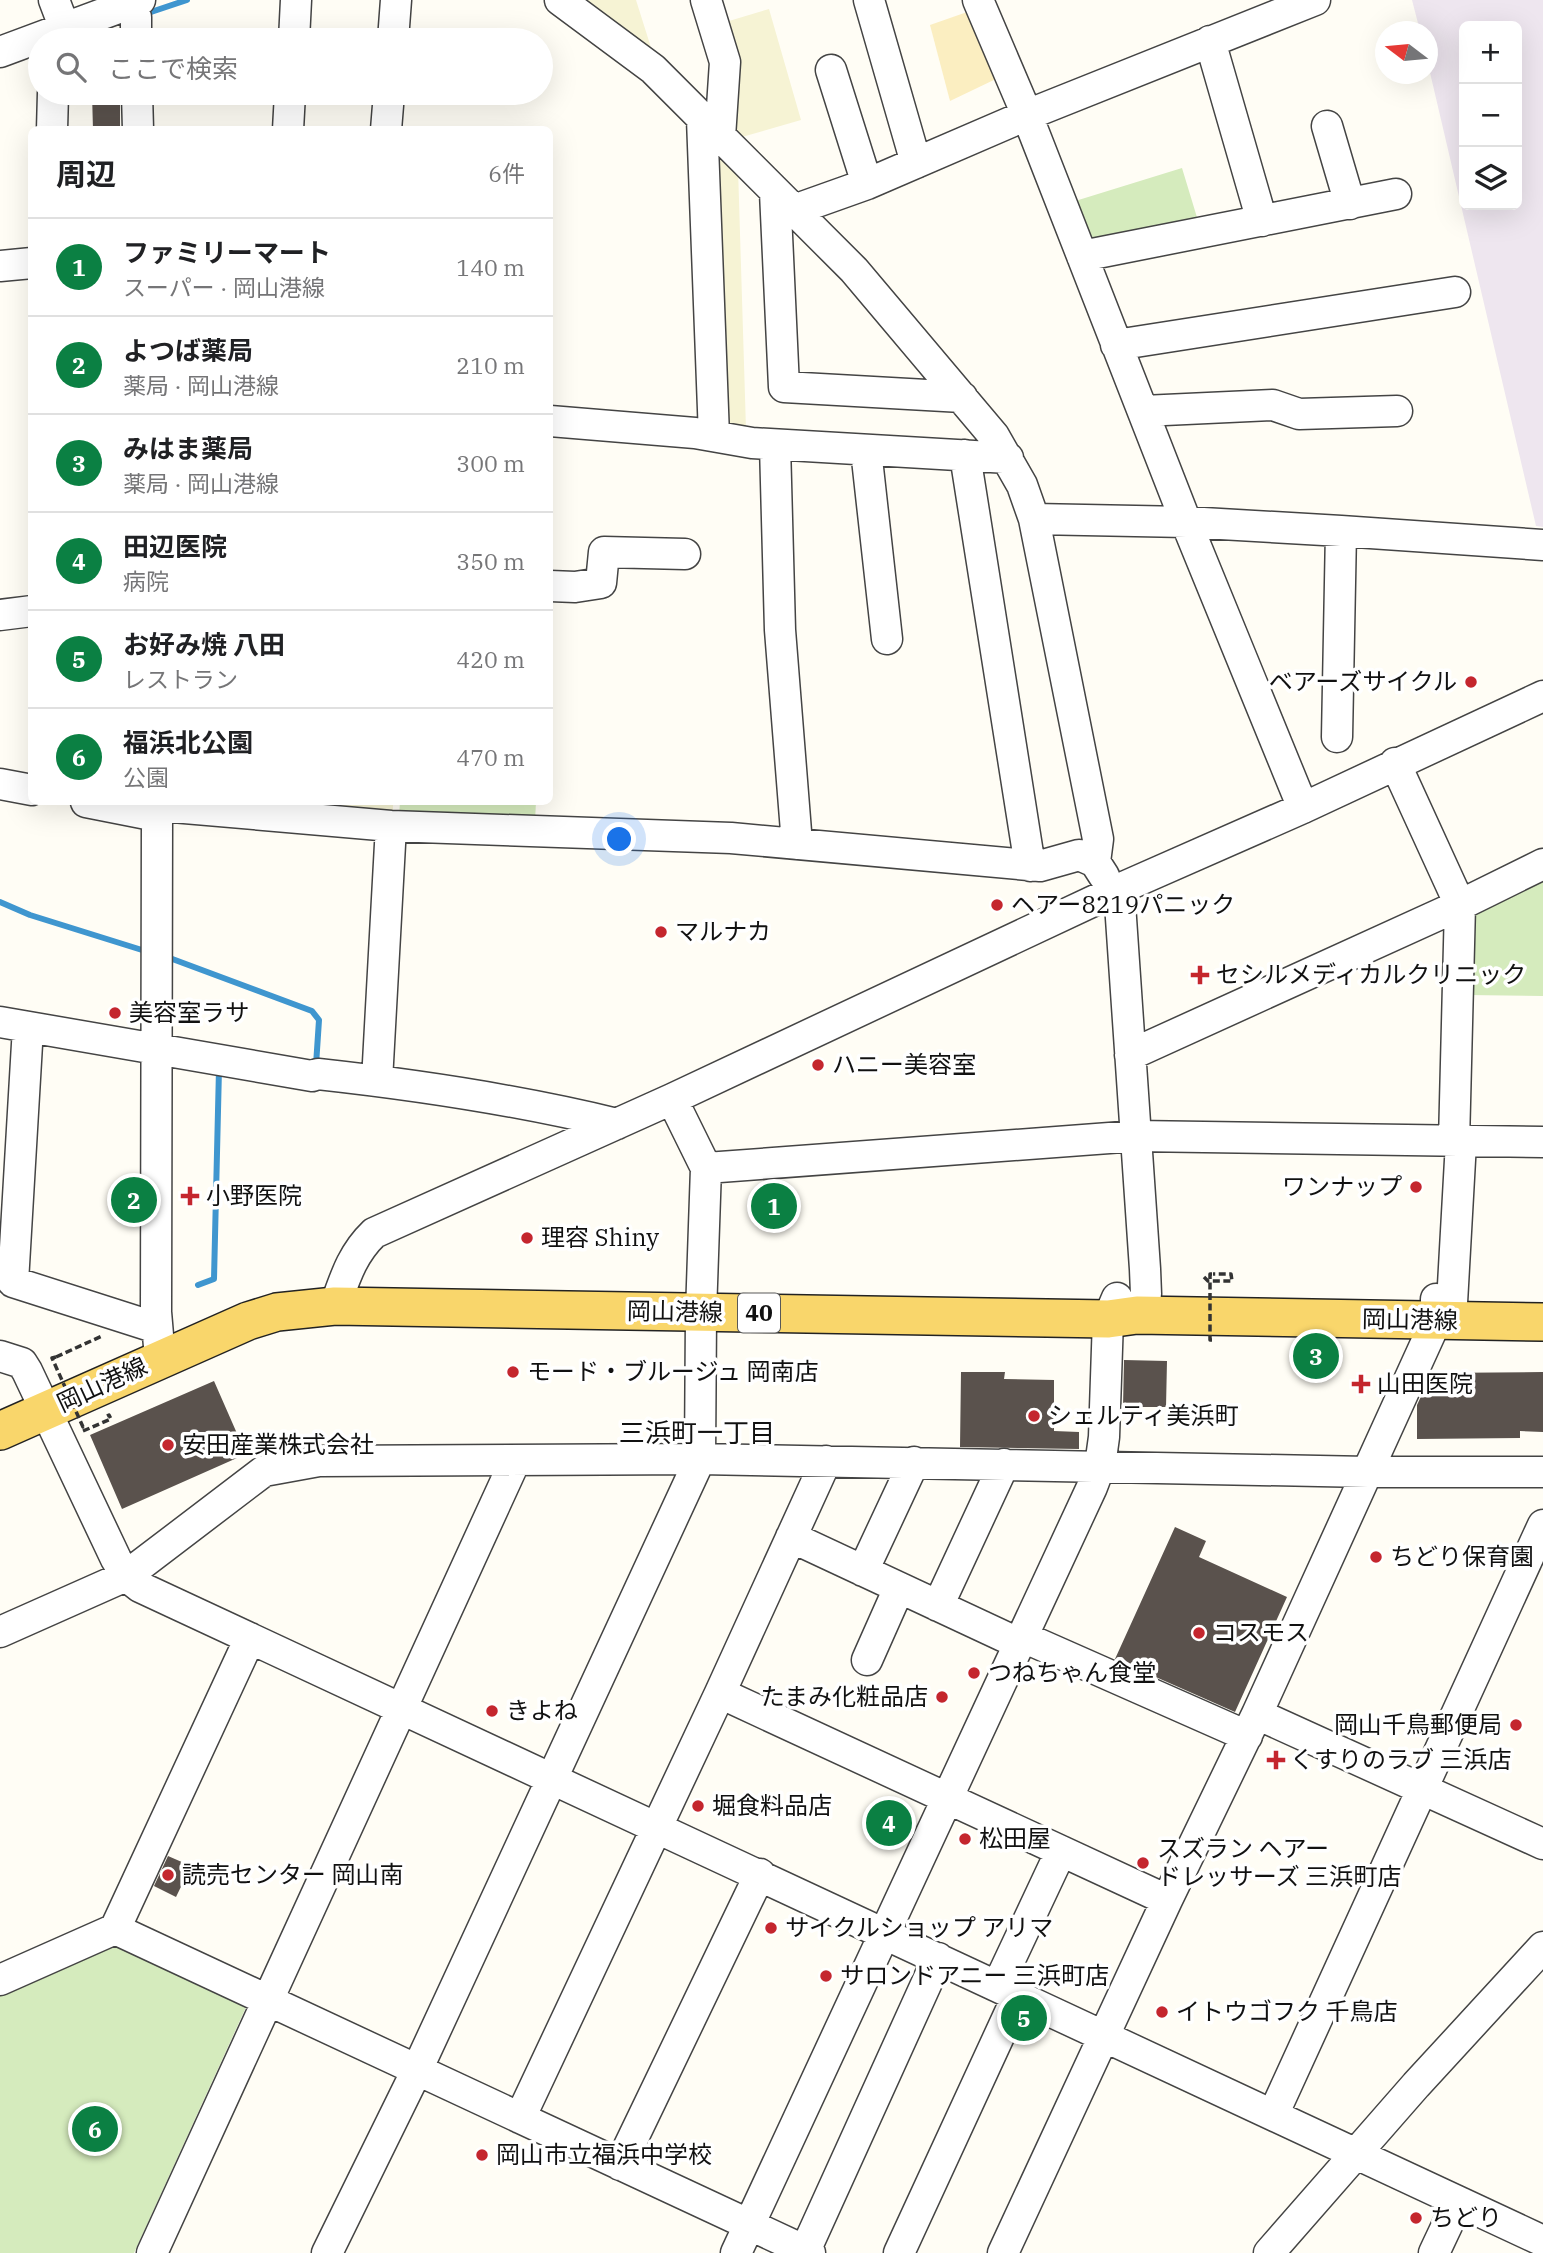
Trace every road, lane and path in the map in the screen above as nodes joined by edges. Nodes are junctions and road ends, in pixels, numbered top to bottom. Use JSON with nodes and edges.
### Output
{"nodes":[{"id":1,"x":54,"y":0,"type":"edge"},
{"id":2,"x":296,"y":0,"type":"edge"},
{"id":3,"x":396,"y":0,"type":"edge"},
{"id":4,"x":560,"y":0,"type":"edge"},
{"id":5,"x":706,"y":0,"type":"edge"},
{"id":6,"x":870,"y":0,"type":"edge"},
{"id":7,"x":978,"y":0,"type":"edge"},
{"id":8,"x":1315,"y":0,"type":"edge"},
{"id":9,"x":137,"y":19,"type":"edge"},
{"id":10,"x":54,"y":28,"type":"edge"},
{"id":11,"x":93,"y":28,"type":"edge"},
{"id":12,"x":295,"y":28,"type":"edge"},
{"id":13,"x":394,"y":28,"type":"edge"},
{"id":14,"x":1210,"y":41,"type":"junction"},
{"id":15,"x":28,"y":44,"type":"edge"},
{"id":16,"x":0,"y":52,"type":"edge"},
{"id":17,"x":831,"y":70,"type":"dead end"},
{"id":18,"x":53,"y":105,"type":"edge"},
{"id":19,"x":137,"y":105,"type":"edge"},
{"id":20,"x":289,"y":105,"type":"edge"},
{"id":21,"x":388,"y":105,"type":"edge"},
{"id":22,"x":1027,"y":115,"type":"junction"},
{"id":23,"x":52,"y":126,"type":"edge"},
{"id":24,"x":138,"y":126,"type":"edge"},
{"id":25,"x":288,"y":126,"type":"edge"},
{"id":26,"x":386,"y":126,"type":"edge"},
{"id":27,"x":1327,"y":126,"type":"dead end"},
{"id":28,"x":711,"y":128,"type":"junction"},
{"id":29,"x":914,"y":157,"type":"junction"},
{"id":30,"x":865,"y":178,"type":"junction"},
{"id":31,"x":1396,"y":194,"type":"dead end"},
{"id":32,"x":785,"y":201,"type":"junction"},
{"id":33,"x":1350,"y":204,"type":"junction"},
{"id":34,"x":1262,"y":221,"type":"junction"},
{"id":35,"x":1082,"y":256,"type":"junction"},
{"id":36,"x":28,"y":263,"type":"edge"},
{"id":37,"x":0,"y":266,"type":"edge"},
{"id":38,"x":1455,"y":292,"type":"dead end"},
{"id":39,"x":1116,"y":345,"type":"junction"},
{"id":40,"x":962,"y":397,"type":"junction"},
{"id":41,"x":1143,"y":411,"type":"junction"},
{"id":42,"x":1397,"y":411,"type":"dead end"},
{"id":43,"x":553,"y":421,"type":"edge"},
{"id":44,"x":714,"y":430,"type":"junction"},
{"id":45,"x":775,"y":445,"type":"junction"},
{"id":46,"x":866,"y":450,"type":"junction"},
{"id":47,"x":965,"y":455,"type":"junction"},
{"id":48,"x":1008,"y":458,"type":"junction"},
{"id":49,"x":1034,"y":519,"type":"junction"},
{"id":50,"x":1186,"y":522,"type":"junction"},
{"id":51,"x":1341,"y":531,"type":"junction"},
{"id":52,"x":1543,"y":545,"type":"edge"},
{"id":53,"x":685,"y":554,"type":"dead end"},
{"id":54,"x":553,"y":586,"type":"edge"},
{"id":55,"x":28,"y":612,"type":"edge"},
{"id":56,"x":0,"y":615,"type":"edge"},
{"id":57,"x":887,"y":639,"type":"dead end"},
{"id":58,"x":1543,"y":696,"type":"edge"},
{"id":59,"x":1337,"y":737,"type":"dead end"},
{"id":60,"x":1395,"y":764,"type":"junction"},
{"id":61,"x":0,"y":784,"type":"edge"},
{"id":62,"x":28,"y":789,"type":"edge"},
{"id":63,"x":123,"y":805,"type":"edge"},
{"id":64,"x":160,"y":808,"type":"edge"},
{"id":65,"x":1303,"y":808,"type":"junction"},
{"id":66,"x":391,"y":826,"type":"junction"},
{"id":67,"x":797,"y":844,"type":"junction"},
{"id":68,"x":1095,"y":862,"type":"junction"},
{"id":69,"x":1543,"y":864,"type":"edge"},
{"id":70,"x":1030,"y":866,"type":"junction"},
{"id":71,"x":1115,"y":890,"type":"junction"},
{"id":72,"x":1460,"y":905,"type":"junction"},
{"id":73,"x":21,"y":1030,"type":"edge"},
{"id":74,"x":157,"y":1049,"type":"junction"},
{"id":75,"x":1130,"y":1055,"type":"junction"},
{"id":76,"x":377,"y":1081,"type":"junction"},
{"id":77,"x":672,"y":1099,"type":"junction"},
{"id":78,"x":617,"y":1124,"type":"junction"},
{"id":79,"x":1136,"y":1136,"type":"junction"},
{"id":80,"x":1458,"y":1142,"type":"junction"},
{"id":81,"x":1543,"y":1142,"type":"edge"},
{"id":82,"x":706,"y":1168,"type":"junction"},
{"id":83,"x":1204,"y":1276,"type":"dead end"},
{"id":84,"x":338,"y":1296,"type":"junction"},
{"id":85,"x":701,"y":1301,"type":"junction"},
{"id":86,"x":1543,"y":1301,"type":"edge"},
{"id":87,"x":1127,"y":1306,"type":"junction"},
{"id":88,"x":1443,"y":1310,"type":"junction"},
{"id":89,"x":1543,"y":1322,"type":"edge"},
{"id":90,"x":106,"y":1334,"type":"dead end"},
{"id":91,"x":1212,"y":1340,"type":"dead end"},
{"id":92,"x":158,"y":1341,"type":"junction"},
{"id":93,"x":0,"y":1356,"type":"edge"},
{"id":94,"x":41,"y":1401,"type":"junction"},
{"id":95,"x":0,"y":1405,"type":"edge"},
{"id":96,"x":105,"y":1417,"type":"dead end"},
{"id":97,"x":86,"y":1425,"type":"dead end"},
{"id":98,"x":0,"y":1431,"type":"edge"},
{"id":99,"x":83,"y":1431,"type":"dead end"},
{"id":100,"x":701,"y":1459,"type":"junction"},
{"id":101,"x":515,"y":1461,"type":"junction"},
{"id":102,"x":826,"y":1461,"type":"junction"},
{"id":103,"x":914,"y":1462,"type":"junction"},
{"id":104,"x":1004,"y":1464,"type":"junction"},
{"id":105,"x":1100,"y":1466,"type":"junction"},
{"id":106,"x":1368,"y":1472,"type":"junction"},
{"id":107,"x":1543,"y":1472,"type":"edge"},
{"id":108,"x":1543,"y":1525,"type":"edge"},
{"id":109,"x":791,"y":1537,"type":"junction"},
{"id":110,"x":863,"y":1571,"type":"junction"},
{"id":111,"x":126,"y":1576,"type":"junction"},
{"id":112,"x":899,"y":1588,"type":"junction"},
{"id":113,"x":938,"y":1606,"type":"junction"},
{"id":114,"x":0,"y":1632,"type":"edge"},
{"id":115,"x":250,"y":1638,"type":"junction"},
{"id":116,"x":1022,"y":1640,"type":"junction"},
{"id":117,"x":867,"y":1660,"type":"dead end"},
{"id":118,"x":720,"y":1693,"type":"junction"},
{"id":119,"x":402,"y":1709,"type":"junction"},
{"id":120,"x":1252,"y":1725,"type":"junction"},
{"id":121,"x":552,"y":1778,"type":"junction"},
{"id":122,"x":1423,"y":1788,"type":"junction"},
{"id":123,"x":947,"y":1799,"type":"junction"},
{"id":124,"x":656,"y":1826,"type":"junction"},
{"id":125,"x":1543,"y":1844,"type":"edge"},
{"id":126,"x":1061,"y":1851,"type":"junction"},
{"id":127,"x":760,"y":1874,"type":"junction"},
{"id":128,"x":1167,"y":1900,"type":"junction"},
{"id":129,"x":118,"y":1923,"type":"junction"},
{"id":130,"x":885,"y":1933,"type":"junction"},
{"id":131,"x":1543,"y":1947,"type":"edge"},
{"id":132,"x":938,"y":1958,"type":"junction"},
{"id":133,"x":3,"y":1971,"type":"edge"},
{"id":134,"x":1008,"y":1990,"type":"junction"},
{"id":135,"x":271,"y":1994,"type":"junction"},
{"id":136,"x":1105,"y":2035,"type":"junction"},
{"id":137,"x":410,"y":2066,"type":"junction"},
{"id":138,"x":1273,"y":2115,"type":"junction"},
{"id":139,"x":520,"y":2118,"type":"junction"},
{"id":140,"x":1356,"y":2154,"type":"junction"},
{"id":141,"x":620,"y":2165,"type":"junction"},
{"id":142,"x":1458,"y":2202,"type":"junction"},
{"id":143,"x":749,"y":2225,"type":"junction"},
{"id":144,"x":1543,"y":2241,"type":"edge"},
{"id":145,"x":807,"y":2252,"type":"edge"},
{"id":146,"x":152,"y":2253,"type":"edge"},
{"id":147,"x":327,"y":2253,"type":"edge"},
{"id":148,"x":736,"y":2253,"type":"edge"},
{"id":149,"x":899,"y":2253,"type":"edge"},
{"id":150,"x":1003,"y":2253,"type":"edge"},
{"id":151,"x":1269,"y":2253,"type":"edge"},
{"id":152,"x":1434,"y":2253,"type":"edge"}],
"edges":[{"from":1,"to":10,"type":"street"},
{"from":2,"to":12,"type":"street"},
{"from":3,"to":13,"type":"street"},
{"from":4,"to":28,"type":"street"},
{"from":5,"to":28,"type":"street"},
{"from":6,"to":29,"type":"street"},
{"from":7,"to":22,"type":"street"},
{"from":8,"to":14,"type":"street"},
{"from":9,"to":11,"type":"street"},
{"from":14,"to":22,"type":"street"},
{"from":14,"to":34,"type":"street"},
{"from":15,"to":16,"type":"street"},
{"from":17,"to":30,"type":"street"},
{"from":18,"to":23,"type":"street"},
{"from":19,"to":24,"type":"street"},
{"from":20,"to":25,"type":"street"},
{"from":21,"to":26,"type":"street"},
{"from":22,"to":29,"type":"street"},
{"from":22,"to":35,"type":"street"},
{"from":27,"to":33,"type":"street"},
{"from":28,"to":32,"type":"street"},
{"from":28,"to":44,"type":"street"},
{"from":29,"to":30,"type":"street"},
{"from":30,"to":32,"type":"street"},
{"from":31,"to":33,"type":"street"},
{"from":32,"to":40,"type":"street"},
{"from":32,"to":40,"type":"street"},
{"from":33,"to":34,"type":"street"},
{"from":34,"to":35,"type":"street"},
{"from":35,"to":39,"type":"street"},
{"from":36,"to":37,"type":"street"},
{"from":38,"to":39,"type":"street"},
{"from":39,"to":41,"type":"street"},
{"from":40,"to":48,"type":"street"},
{"from":41,"to":42,"type":"street"},
{"from":41,"to":50,"type":"street"},
{"from":43,"to":44,"type":"street"},
{"from":44,"to":45,"type":"street"},
{"from":45,"to":46,"type":"street"},
{"from":45,"to":67,"type":"street"},
{"from":46,"to":47,"type":"street"},
{"from":46,"to":57,"type":"street"},
{"from":47,"to":48,"type":"street"},
{"from":47,"to":70,"type":"street"},
{"from":48,"to":49,"type":"street"},
{"from":49,"to":50,"type":"street"},
{"from":49,"to":68,"type":"street"},
{"from":50,"to":51,"type":"street"},
{"from":50,"to":65,"type":"street"},
{"from":51,"to":52,"type":"street"},
{"from":51,"to":59,"type":"street"},
{"from":53,"to":54,"type":"street"},
{"from":55,"to":56,"type":"street"},
{"from":58,"to":60,"type":"street"},
{"from":60,"to":65,"type":"street"},
{"from":60,"to":72,"type":"street"},
{"from":61,"to":62,"type":"street"},
{"from":63,"to":64,"type":"street"},
{"from":64,"to":66,"type":"street"},
{"from":64,"to":74,"type":"street"},
{"from":65,"to":71,"type":"street"},
{"from":66,"to":67,"type":"street"},
{"from":66,"to":76,"type":"street"},
{"from":67,"to":70,"type":"street"},
{"from":68,"to":70,"type":"street"},
{"from":68,"to":71,"type":"street"},
{"from":69,"to":72,"type":"street"},
{"from":71,"to":75,"type":"street"},
{"from":71,"to":77,"type":"street"},
{"from":72,"to":75,"type":"street"},
{"from":72,"to":80,"type":"street"},
{"from":73,"to":74,"type":"street"},
{"from":73,"to":92,"type":"street"},
{"from":74,"to":76,"type":"street"},
{"from":74,"to":92,"type":"street"},
{"from":75,"to":79,"type":"street"},
{"from":76,"to":78,"type":"street"},
{"from":77,"to":78,"type":"street"},
{"from":77,"to":82,"type":"street"},
{"from":78,"to":84,"type":"street"},
{"from":79,"to":80,"type":"street"},
{"from":79,"to":82,"type":"street"},
{"from":79,"to":87,"type":"street"},
{"from":80,"to":81,"type":"street"},
{"from":80,"to":88,"type":"street"},
{"from":82,"to":85,"type":"street"},
{"from":83,"to":91,"type":"path","bridge":true},
{"from":84,"to":85,"type":"main road","name":"岡山港線","number":"40"},
{"from":84,"to":92,"type":"main road","name":"岡山港線","number":"40"},
{"from":85,"to":87,"type":"main road","name":"岡山港線","number":"40"},
{"from":85,"to":100,"type":"street"},
{"from":86,"to":88,"type":"main road","name":"岡山港線","number":"40"},
{"from":87,"to":88,"type":"main road","name":"岡山港線","number":"40"},
{"from":87,"to":105,"type":"street"},
{"from":88,"to":89,"type":"main road","name":"岡山港線","number":"40"},
{"from":88,"to":106,"type":"street"},
{"from":90,"to":97,"type":"path","bridge":true},
{"from":92,"to":94,"type":"main road","name":"岡山港線","number":"40"},
{"from":93,"to":94,"type":"street"},
{"from":94,"to":95,"type":"main road","name":"岡山港線","number":"40"},
{"from":94,"to":98,"type":"main road","name":"岡山港線","number":"40"},
{"from":94,"to":111,"type":"street"},
{"from":96,"to":99,"type":"path"},
{"from":100,"to":101,"type":"street"},
{"from":100,"to":102,"type":"street"},
{"from":100,"to":121,"type":"street"},
{"from":101,"to":111,"type":"street"},
{"from":101,"to":119,"type":"street"},
{"from":102,"to":103,"type":"street"},
{"from":102,"to":109,"type":"street"},
{"from":103,"to":104,"type":"street"},
{"from":103,"to":110,"type":"street"},
{"from":104,"to":105,"type":"street"},
{"from":104,"to":113,"type":"street"},
{"from":105,"to":106,"type":"street"},
{"from":105,"to":116,"type":"street"},
{"from":106,"to":107,"type":"street"},
{"from":106,"to":120,"type":"street"},
{"from":108,"to":122,"type":"street"},
{"from":109,"to":110,"type":"street"},
{"from":109,"to":118,"type":"street"},
{"from":110,"to":112,"type":"street"},
{"from":111,"to":114,"type":"street"},
{"from":111,"to":115,"type":"street"},
{"from":112,"to":113,"type":"street"},
{"from":112,"to":117,"type":"street"},
{"from":113,"to":116,"type":"street"},
{"from":115,"to":119,"type":"street"},
{"from":115,"to":129,"type":"street"},
{"from":116,"to":120,"type":"street"},
{"from":116,"to":123,"type":"street"},
{"from":118,"to":123,"type":"street"},
{"from":118,"to":124,"type":"street"},
{"from":119,"to":121,"type":"street"},
{"from":119,"to":135,"type":"street"},
{"from":120,"to":122,"type":"street"},
{"from":120,"to":128,"type":"street"},
{"from":121,"to":124,"type":"street"},
{"from":121,"to":137,"type":"street"},
{"from":122,"to":125,"type":"street"},
{"from":122,"to":138,"type":"street"},
{"from":123,"to":126,"type":"street"},
{"from":123,"to":130,"type":"street"},
{"from":124,"to":127,"type":"street"},
{"from":124,"to":139,"type":"street"},
{"from":126,"to":128,"type":"street"},
{"from":126,"to":134,"type":"street"},
{"from":127,"to":130,"type":"street"},
{"from":127,"to":141,"type":"street"},
{"from":128,"to":136,"type":"street"},
{"from":129,"to":133,"type":"street"},
{"from":129,"to":135,"type":"street"},
{"from":130,"to":132,"type":"street"},
{"from":130,"to":143,"type":"street"},
{"from":131,"to":140,"type":"street"},
{"from":132,"to":134,"type":"street"},
{"from":132,"to":145,"type":"street"},
{"from":134,"to":136,"type":"street"},
{"from":134,"to":149,"type":"street"},
{"from":135,"to":137,"type":"street"},
{"from":135,"to":146,"type":"street"},
{"from":136,"to":138,"type":"street"},
{"from":136,"to":150,"type":"street"},
{"from":137,"to":139,"type":"street"},
{"from":137,"to":147,"type":"street"},
{"from":138,"to":140,"type":"street"},
{"from":139,"to":141,"type":"street"},
{"from":140,"to":142,"type":"street"},
{"from":140,"to":151,"type":"street"},
{"from":141,"to":143,"type":"street"},
{"from":142,"to":144,"type":"street"},
{"from":142,"to":152,"type":"street"},
{"from":143,"to":145,"type":"street"},
{"from":143,"to":148,"type":"street"}]}
